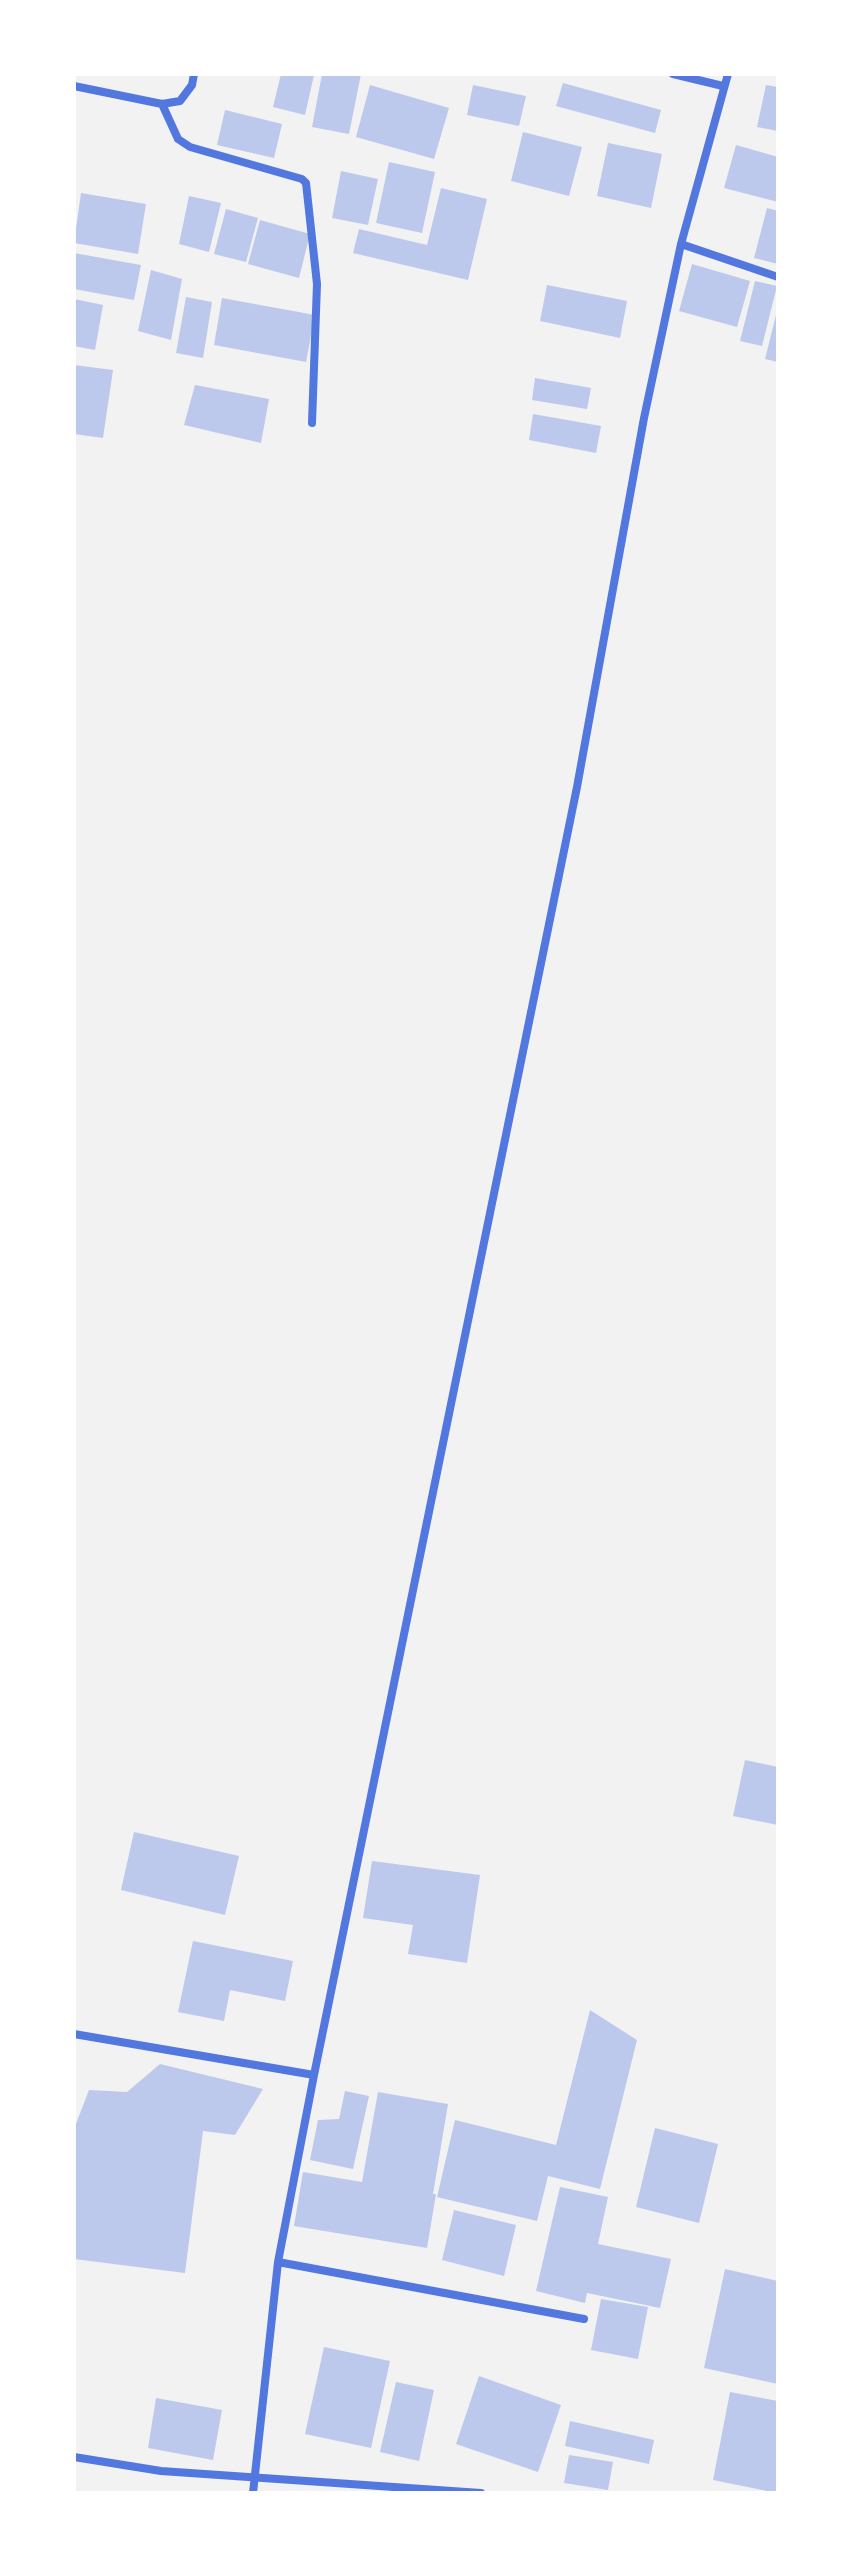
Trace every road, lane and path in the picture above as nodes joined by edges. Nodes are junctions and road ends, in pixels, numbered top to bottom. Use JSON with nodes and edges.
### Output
{"nodes":[{"id":1,"x":194,"y":74,"type":"edge"},
{"id":2,"x":673,"y":74,"type":"edge"},
{"id":3,"x":728,"y":74,"type":"edge"},
{"id":4,"x":74,"y":86,"type":"edge"},
{"id":5,"x":723,"y":86,"type":"junction"},
{"id":6,"x":162,"y":104,"type":"junction"},
{"id":7,"x":681,"y":244,"type":"junction"},
{"id":8,"x":778,"y":277,"type":"edge"},
{"id":9,"x":312,"y":423,"type":"dead end"},
{"id":10,"x":74,"y":2034,"type":"edge"},
{"id":11,"x":314,"y":2075,"type":"junction"},
{"id":12,"x":278,"y":2262,"type":"junction"},
{"id":13,"x":584,"y":2319,"type":"dead end"},
{"id":14,"x":74,"y":2457,"type":"edge"},
{"id":15,"x":255,"y":2476,"type":"junction"},
{"id":16,"x":253,"y":2493,"type":"edge"},
{"id":17,"x":481,"y":2493,"type":"edge"}],
"edges":[{"from":1,"to":6,"type":"street"},
{"from":2,"to":5,"type":"street"},
{"from":3,"to":5,"type":"street"},
{"from":4,"to":6,"type":"street"},
{"from":5,"to":7,"type":"street"},
{"from":6,"to":9,"type":"street"},
{"from":7,"to":8,"type":"street"},
{"from":7,"to":11,"type":"street"},
{"from":10,"to":11,"type":"street"},
{"from":11,"to":12,"type":"street"},
{"from":12,"to":13,"type":"street"},
{"from":12,"to":15,"type":"street"},
{"from":14,"to":15,"type":"street"},
{"from":15,"to":16,"type":"street"},
{"from":15,"to":17,"type":"street"}]}
